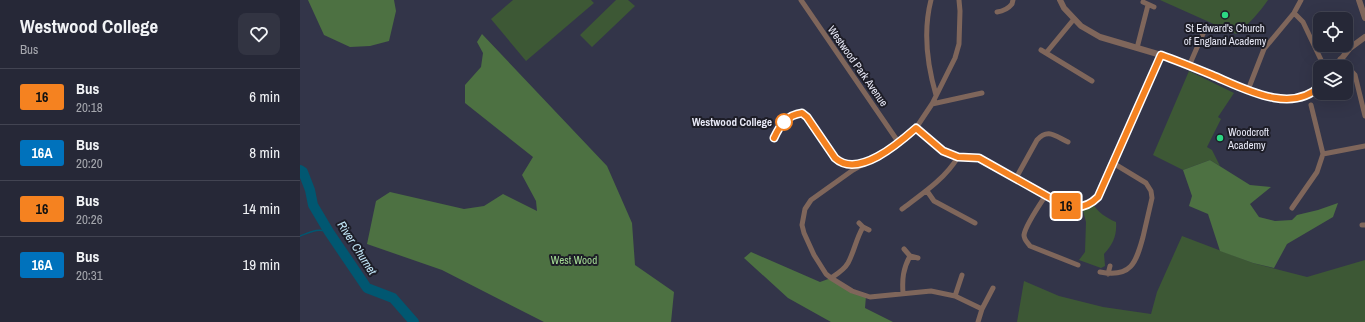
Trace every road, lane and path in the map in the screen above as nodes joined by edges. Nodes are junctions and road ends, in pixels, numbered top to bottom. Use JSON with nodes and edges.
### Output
{"nodes":[{"id":1,"x":801,"y":0,"type":"edge"},
{"id":2,"x":931,"y":0,"type":"edge"},
{"id":3,"x":959,"y":0,"type":"edge"},
{"id":4,"x":1013,"y":0,"type":"edge"},
{"id":5,"x":1060,"y":0,"type":"edge"},
{"id":6,"x":1301,"y":0,"type":"edge"},
{"id":7,"x":1359,"y":0,"type":"edge"},
{"id":8,"x":1143,"y":2,"type":"dead end"},
{"id":9,"x":996,"y":12,"type":"dead end"},
{"id":10,"x":1294,"y":13,"type":"junction"},
{"id":11,"x":1365,"y":18,"type":"edge"},
{"id":12,"x":1074,"y":19,"type":"junction"},
{"id":13,"x":1206,"y":27,"type":"dead end"},
{"id":14,"x":1365,"y":37,"type":"edge"},
{"id":15,"x":1137,"y":48,"type":"junction"},
{"id":16,"x":1041,"y":50,"type":"dead end"},
{"id":17,"x":1046,"y":53,"type":"junction"},
{"id":18,"x":1161,"y":55,"type":"junction"},
{"id":19,"x":1340,"y":59,"type":"joint"},
{"id":20,"x":1321,"y":60,"type":"edge"},
{"id":21,"x":1190,"y":66,"type":"junction"},
{"id":22,"x":1092,"y":81,"type":"dead end"},
{"id":23,"x":1248,"y":90,"type":"junction"},
{"id":24,"x":1313,"y":91,"type":"edge"},
{"id":25,"x":982,"y":93,"type":"dead end"},
{"id":26,"x":936,"y":95,"type":"junction"},
{"id":27,"x":932,"y":104,"type":"junction"},
{"id":28,"x":1311,"y":105,"type":"dead end"},
{"id":29,"x":1365,"y":116,"type":"edge"},
{"id":30,"x":916,"y":128,"type":"junction"},
{"id":31,"x":899,"y":142,"type":"junction"},
{"id":32,"x":1068,"y":142,"type":"dead end"},
{"id":33,"x":1365,"y":146,"type":"edge"},
{"id":34,"x":1323,"y":154,"type":"junction"},
{"id":35,"x":958,"y":157,"type":"junction"},
{"id":36,"x":1113,"y":163,"type":"junction"},
{"id":37,"x":1016,"y":178,"type":"junction"},
{"id":38,"x":927,"y":191,"type":"junction"},
{"id":39,"x":1046,"y":195,"type":"junction"},
{"id":40,"x":1292,"y":208,"type":"dead end"},
{"id":41,"x":902,"y":209,"type":"dead end"},
{"id":42,"x":859,"y":223,"type":"dead end"},
{"id":43,"x":975,"y":223,"type":"dead end"},
{"id":44,"x":863,"y":227,"type":"junction"},
{"id":45,"x":869,"y":230,"type":"dead end"},
{"id":46,"x":904,"y":249,"type":"dead end"},
{"id":47,"x":910,"y":256,"type":"junction"},
{"id":48,"x":918,"y":258,"type":"dead end"},
{"id":49,"x":1078,"y":265,"type":"dead end"},
{"id":50,"x":1110,"y":266,"type":"dead end"},
{"id":51,"x":1100,"y":272,"type":"dead end"},
{"id":52,"x":1108,"y":274,"type":"junction"},
{"id":53,"x":962,"y":275,"type":"dead end"},
{"id":54,"x":831,"y":278,"type":"junction"},
{"id":55,"x":993,"y":288,"type":"dead end"},
{"id":56,"x":904,"y":293,"type":"junction"},
{"id":57,"x":955,"y":296,"type":"junction"},
{"id":58,"x":982,"y":309,"type":"junction"},
{"id":59,"x":978,"y":322,"type":"edge"}],
"edges":[{"from":1,"to":31,"type":"street","name":"Westwood Park Avenue"},
{"from":2,"to":26,"type":"street"},
{"from":3,"to":26,"type":"street"},
{"from":4,"to":9,"type":"street"},
{"from":5,"to":12,"type":"street"},
{"from":6,"to":10,"type":"street"},
{"from":7,"to":11,"type":"street"},
{"from":8,"to":15,"type":"street"},
{"from":10,"to":20,"type":"street"},
{"from":10,"to":23,"type":"street"},
{"from":12,"to":15,"type":"street"},
{"from":12,"to":17,"type":"street"},
{"from":13,"to":21,"type":"street"},
{"from":14,"to":19,"type":"street"},
{"from":15,"to":18,"type":"street"},
{"from":16,"to":17,"type":"street"},
{"from":17,"to":22,"type":"street"},
{"from":18,"to":21,"type":"street"},
{"from":18,"to":36,"type":"street"},
{"from":19,"to":29,"type":"street"},
{"from":21,"to":23,"type":"street"},
{"from":23,"to":24,"type":"street"},
{"from":25,"to":27,"type":"street"},
{"from":26,"to":27,"type":"street"},
{"from":27,"to":30,"type":"street"},
{"from":28,"to":34,"type":"street"},
{"from":30,"to":31,"type":"street"},
{"from":30,"to":35,"type":"street"},
{"from":31,"to":54,"type":"street"},
{"from":32,"to":37,"type":"street"},
{"from":33,"to":34,"type":"street"},
{"from":34,"to":40,"type":"street"},
{"from":35,"to":37,"type":"street"},
{"from":35,"to":38,"type":"street"},
{"from":36,"to":39,"type":"street"},
{"from":36,"to":52,"type":"street"},
{"from":37,"to":39,"type":"street"},
{"from":38,"to":41,"type":"street"},
{"from":38,"to":43,"type":"street"},
{"from":39,"to":49,"type":"street"},
{"from":42,"to":44,"type":"street"},
{"from":44,"to":45,"type":"street"},
{"from":44,"to":54,"type":"street"},
{"from":46,"to":47,"type":"street"},
{"from":47,"to":48,"type":"street"},
{"from":47,"to":56,"type":"street"},
{"from":50,"to":52,"type":"street"},
{"from":51,"to":52,"type":"street"},
{"from":53,"to":57,"type":"street"},
{"from":54,"to":56,"type":"street"},
{"from":55,"to":58,"type":"street"},
{"from":56,"to":57,"type":"street"},
{"from":57,"to":58,"type":"street"},
{"from":58,"to":59,"type":"street"}]}
